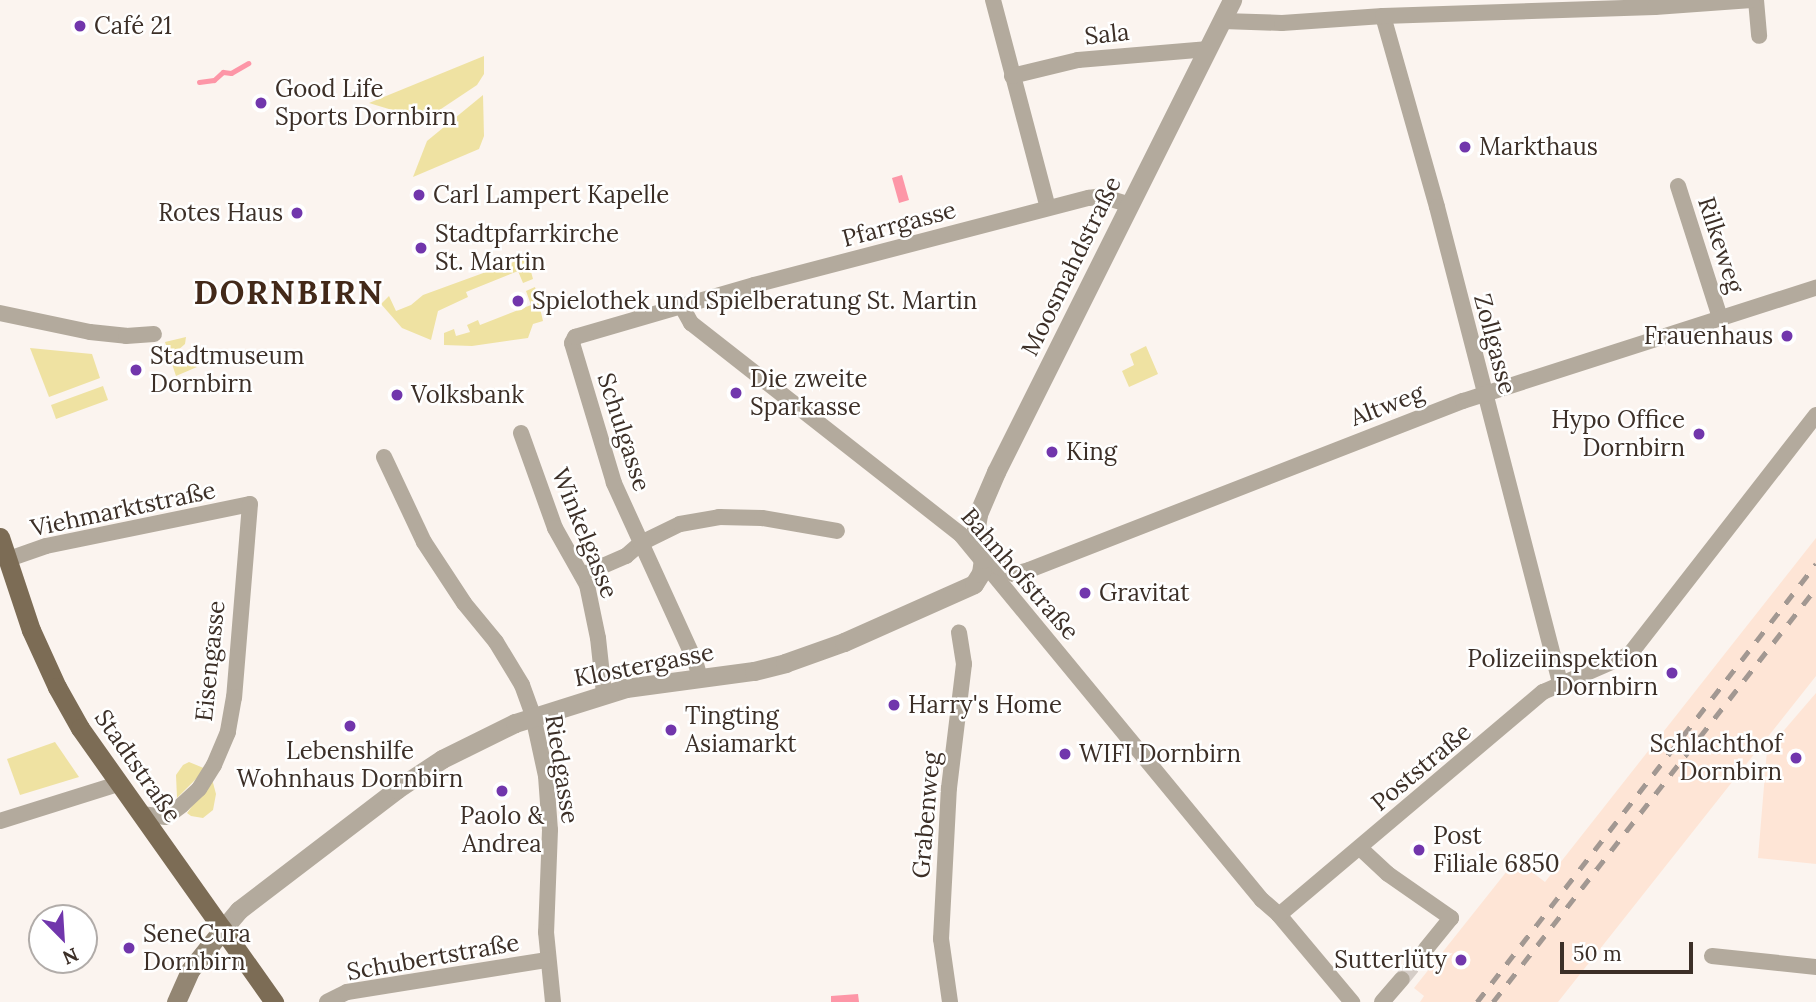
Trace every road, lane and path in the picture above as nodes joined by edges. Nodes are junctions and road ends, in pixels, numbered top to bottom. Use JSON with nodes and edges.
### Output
{"nodes":[{"id":1,"x":993,"y":0,"type":"edge"},
{"id":2,"x":1232,"y":0,"type":"edge"},
{"id":3,"x":1754,"y":0,"type":"edge"},
{"id":4,"x":1383,"y":16,"type":"junction"},
{"id":5,"x":1223,"y":21,"type":"junction"},
{"id":6,"x":1759,"y":36,"type":"dead end"},
{"id":7,"x":1209,"y":49,"type":"junction"},
{"id":8,"x":1012,"y":76,"type":"junction"},
{"id":9,"x":1678,"y":187,"type":"dead end"},
{"id":10,"x":1128,"y":204,"type":"junction"},
{"id":11,"x":1048,"y":208,"type":"junction"},
{"id":12,"x":1816,"y":288,"type":"edge"},
{"id":13,"x":681,"y":305,"type":"junction"},
{"id":14,"x":0,"y":313,"type":"edge"},
{"id":15,"x":1720,"y":318,"type":"junction"},
{"id":16,"x":154,"y":334,"type":"dead end"},
{"id":17,"x":1485,"y":394,"type":"junction"},
{"id":18,"x":1816,"y":415,"type":"edge"},
{"id":19,"x":522,"y":433,"type":"dead end"},
{"id":20,"x":384,"y":457,"type":"dead end"},
{"id":21,"x":250,"y":504,"type":"joint"},
{"id":22,"x":837,"y":531,"type":"dead end"},
{"id":23,"x":0,"y":537,"type":"edge"},
{"id":24,"x":641,"y":543,"type":"junction"},
{"id":25,"x":983,"y":559,"type":"junction"},
{"id":26,"x":6,"y":560,"type":"junction"},
{"id":27,"x":582,"y":575,"type":"junction"},
{"id":28,"x":959,"y":632,"type":"dead end"},
{"id":29,"x":700,"y":678,"type":"junction"},
{"id":30,"x":1560,"y":684,"type":"junction"},
{"id":31,"x":604,"y":693,"type":"junction"},
{"id":32,"x":533,"y":716,"type":"junction"},
{"id":33,"x":118,"y":784,"type":"junction"},
{"id":34,"x":141,"y":814,"type":"junction"},
{"id":35,"x":0,"y":821,"type":"edge"},
{"id":36,"x":1360,"y":848,"type":"junction"},
{"id":37,"x":1279,"y":915,"type":"junction"},
{"id":38,"x":223,"y":929,"type":"junction"},
{"id":39,"x":1426,"y":949,"type":"tunnel mouth"},
{"id":40,"x":1712,"y":956,"type":"dead end"},
{"id":41,"x":547,"y":960,"type":"junction"},
{"id":42,"x":1816,"y":967,"type":"edge"},
{"id":43,"x":1402,"y":979,"type":"tunnel mouth"},
{"id":44,"x":176,"y":1002,"type":"edge"},
{"id":45,"x":274,"y":1002,"type":"edge"},
{"id":46,"x":327,"y":1002,"type":"edge"},
{"id":47,"x":553,"y":1002,"type":"edge"},
{"id":48,"x":950,"y":1002,"type":"edge"},
{"id":49,"x":1352,"y":1002,"type":"edge"},
{"id":50,"x":1382,"y":1002,"type":"edge"}],
"edges":[{"from":1,"to":8,"type":"street"},
{"from":2,"to":5,"type":"street","name":"Moosmahdstraße"},
{"from":3,"to":4,"type":"street"},
{"from":3,"to":6,"type":"street"},
{"from":4,"to":5,"type":"street"},
{"from":4,"to":17,"type":"street","name":"Zollgasse"},
{"from":5,"to":7,"type":"street","name":"Moosmahdstraße"},
{"from":7,"to":8,"type":"street","name":"Sala"},
{"from":7,"to":10,"type":"street","name":"Moosmahdstraße"},
{"from":8,"to":11,"type":"street"},
{"from":9,"to":15,"type":"street","name":"Rilkeweg"},
{"from":10,"to":11,"type":"street","name":"Pfarrgasse"},
{"from":10,"to":25,"type":"street","name":"Moosmahdstraße"},
{"from":11,"to":13,"type":"street","name":"Pfarrgasse"},
{"from":12,"to":15,"type":"street","name":"Altweg"},
{"from":13,"to":24,"type":"street","name":"Schulgasse"},
{"from":13,"to":25,"type":"street","name":"Bahnhofstraße"},
{"from":14,"to":16,"type":"street"},
{"from":15,"to":17,"type":"street","name":"Altweg"},
{"from":17,"to":25,"type":"street","name":"Altweg"},
{"from":17,"to":30,"type":"street","name":"Zollgasse"},
{"from":18,"to":30,"type":"street","name":"Poststraße"},
{"from":19,"to":27,"type":"street","name":"Winkelgasse"},
{"from":20,"to":32,"type":"street","name":"Riedgasse"},
{"from":21,"to":26,"type":"street","name":"Viehmarktstraße"},
{"from":21,"to":34,"type":"street","name":"Eisengasse"},
{"from":22,"to":24,"type":"street"},
{"from":23,"to":26,"type":"main road","name":"Stadtstraße"},
{"from":24,"to":27,"type":"street"},
{"from":24,"to":29,"type":"street","name":"Schulgasse"},
{"from":25,"to":29,"type":"street","name":"Klostergasse"},
{"from":25,"to":37,"type":"street","name":"Bahnhofstraße"},
{"from":26,"to":33,"type":"main road","name":"Stadtstraße"},
{"from":27,"to":31,"type":"street","name":"Winkelgasse"},
{"from":28,"to":48,"type":"street","name":"Grabenweg"},
{"from":29,"to":31,"type":"street","name":"Klostergasse"},
{"from":30,"to":36,"type":"street","name":"Poststraße"},
{"from":31,"to":32,"type":"street","name":"Klostergasse"},
{"from":32,"to":38,"type":"street","name":"Klostergasse"},
{"from":32,"to":41,"type":"street","name":"Riedgasse"},
{"from":33,"to":34,"type":"main road","name":"Stadtstraße"},
{"from":33,"to":35,"type":"street"},
{"from":34,"to":38,"type":"main road","name":"Stadtstraße"},
{"from":36,"to":37,"type":"street","name":"Poststraße"},
{"from":36,"to":39,"type":"street"},
{"from":37,"to":49,"type":"street","name":"Bahnhofstraße"},
{"from":38,"to":44,"type":"main road"},
{"from":38,"to":45,"type":"main road","name":"Stadtstraße"},
{"from":40,"to":42,"type":"street"},
{"from":41,"to":46,"type":"street","name":"Schubertstraße"},
{"from":41,"to":47,"type":"street","name":"Riedgasse"},
{"from":43,"to":50,"type":"street"}]}
